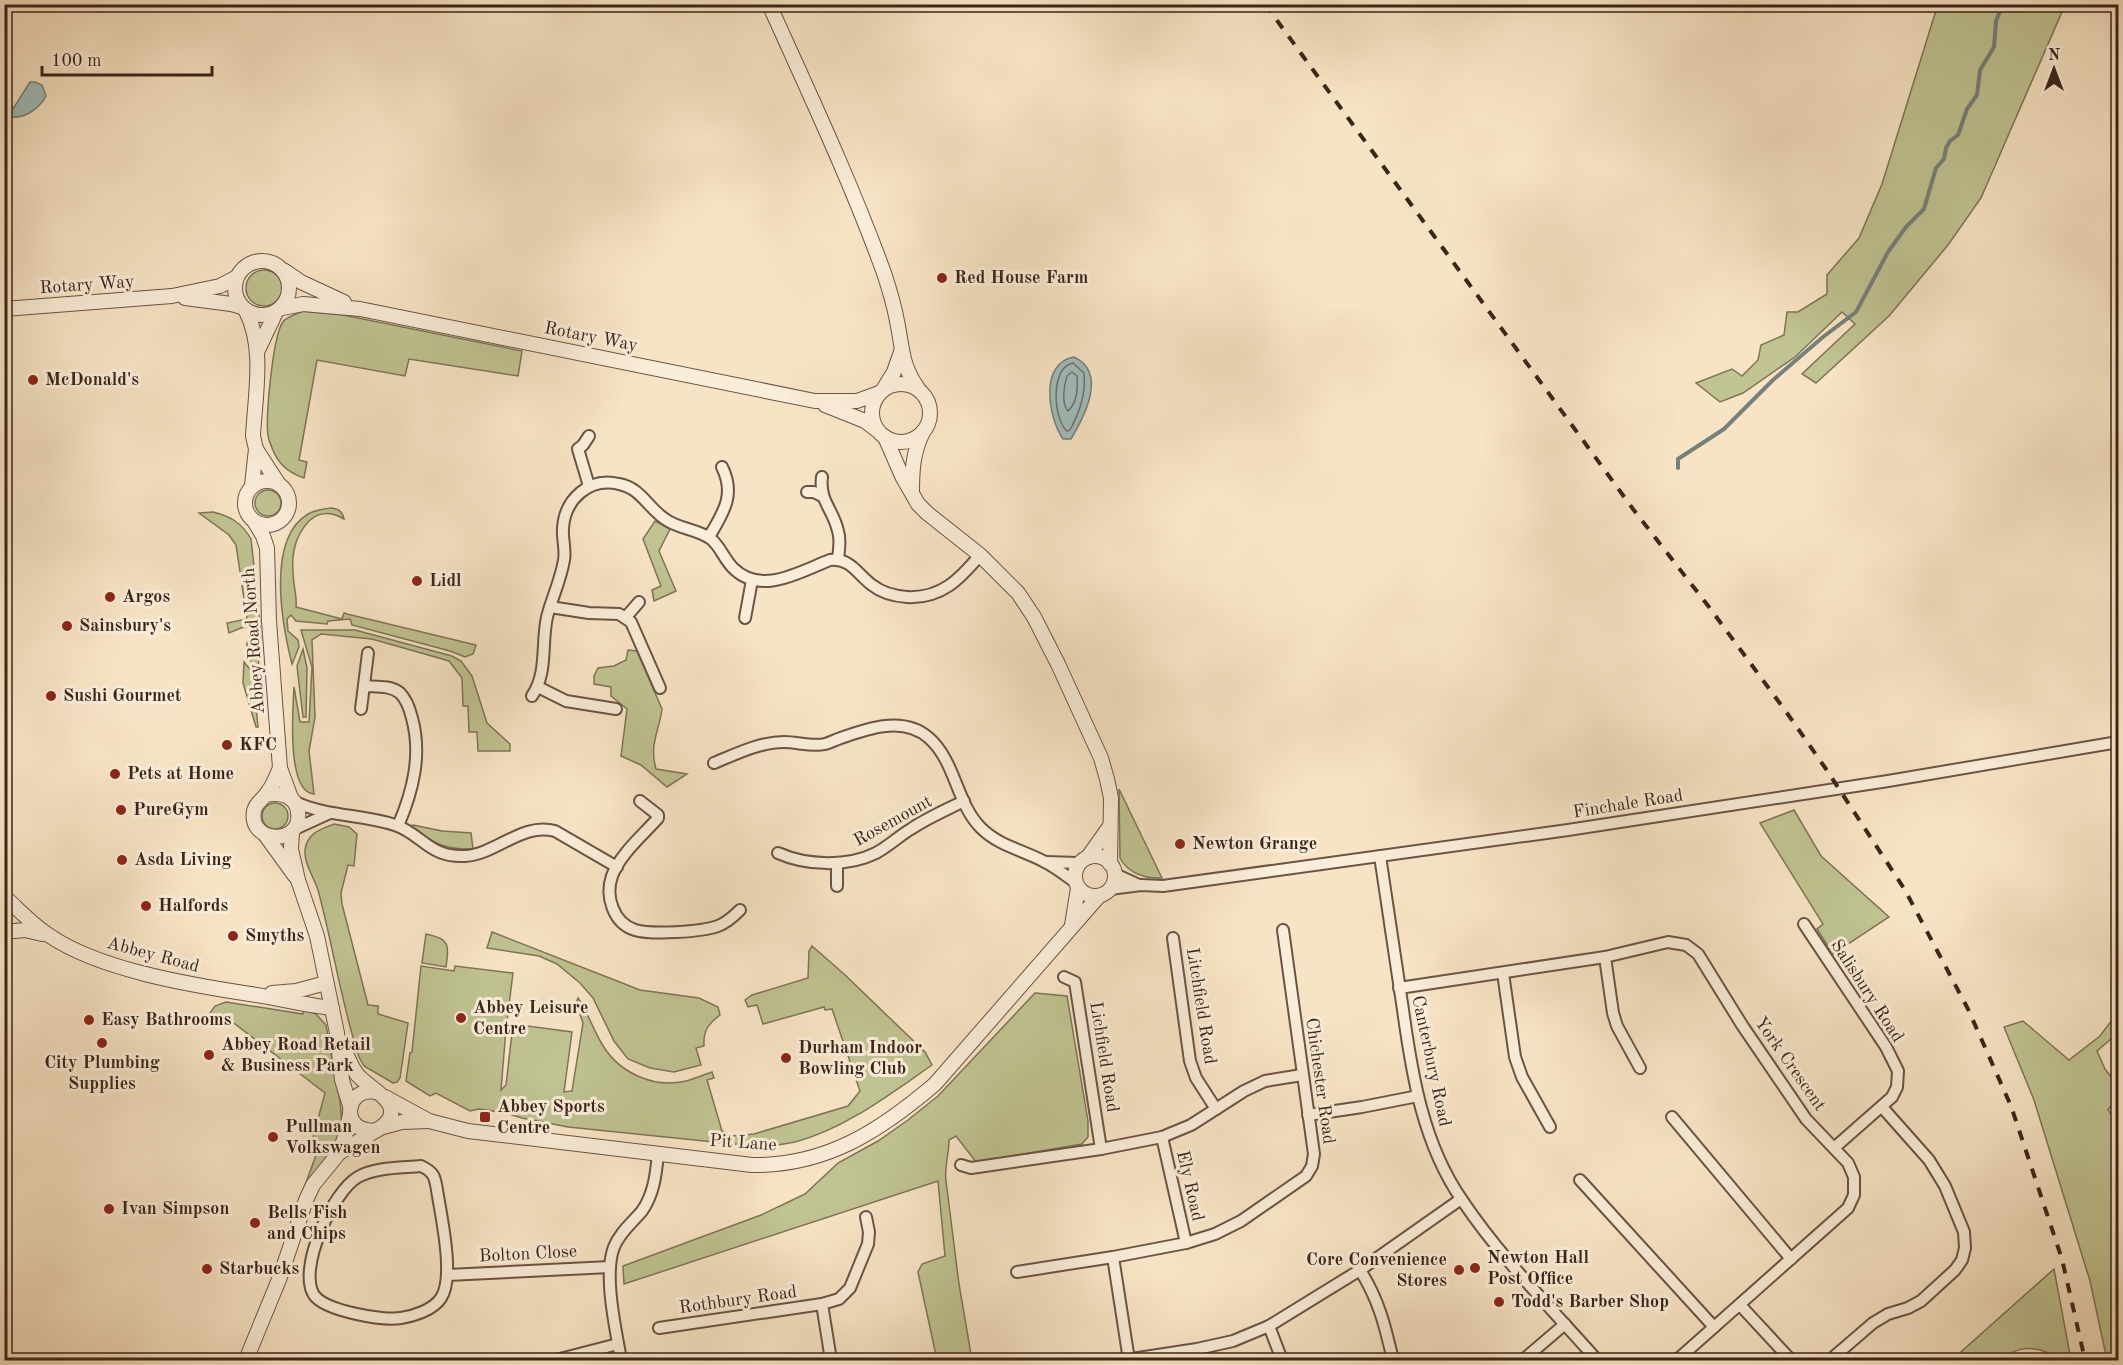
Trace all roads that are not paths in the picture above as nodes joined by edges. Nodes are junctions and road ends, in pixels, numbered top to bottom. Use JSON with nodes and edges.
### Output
{"nodes":[{"id":1,"x":769,"y":4,"type":"edge"},
{"id":2,"x":282,"y":269,"type":"junction"},
{"id":3,"x":237,"y":277,"type":"junction"},
{"id":4,"x":172,"y":296,"type":"junction"},
{"id":5,"x":4,"y":309,"type":"edge"},
{"id":6,"x":244,"y":309,"type":"junction"},
{"id":7,"x":360,"y":309,"type":"junction"},
{"id":8,"x":279,"y":310,"type":"junction"},
{"id":9,"x":901,"y":351,"type":"junction"},
{"id":10,"x":257,"y":352,"type":"junction"},
{"id":11,"x":919,"y":390,"type":"junction"},
{"id":12,"x":881,"y":392,"type":"junction"},
{"id":13,"x":815,"y":401,"type":"junction"},
{"id":14,"x":924,"y":431,"type":"junction"},
{"id":15,"x":882,"y":434,"type":"junction"},
{"id":16,"x":589,"y":436,"type":"dead end"},
{"id":17,"x":567,"y":444,"type":"dead end"},
{"id":18,"x":256,"y":449,"type":"junction"},
{"id":19,"x":578,"y":449,"type":"junction"},
{"id":20,"x":722,"y":467,"type":"dead end"},
{"id":21,"x":822,"y":477,"type":"dead end"},
{"id":22,"x":278,"y":483,"type":"junction"},
{"id":23,"x":252,"y":485,"type":"junction"},
{"id":24,"x":589,"y":486,"type":"junction"},
{"id":25,"x":807,"y":492,"type":"dead end"},
{"id":26,"x":912,"y":494,"type":"junction"},
{"id":27,"x":822,"y":496,"type":"junction"},
{"id":28,"x":282,"y":520,"type":"junction"},
{"id":29,"x":254,"y":521,"type":"junction"},
{"id":30,"x":709,"y":537,"type":"junction"},
{"id":31,"x":267,"y":548,"type":"junction"},
{"id":32,"x":980,"y":555,"type":"junction"},
{"id":33,"x":838,"y":559,"type":"junction"},
{"id":34,"x":752,"y":580,"type":"junction"},
{"id":35,"x":639,"y":602,"type":"dead end"},
{"id":36,"x":550,"y":607,"type":"junction"},
{"id":37,"x":626,"y":617,"type":"junction"},
{"id":38,"x":745,"y":618,"type":"dead end"},
{"id":39,"x":368,"y":653,"type":"dead end"},
{"id":40,"x":364,"y":686,"type":"junction"},
{"id":41,"x":660,"y":688,"type":"dead end"},
{"id":42,"x":361,"y":709,"type":"dead end"},
{"id":43,"x":616,"y":709,"type":"dead end"},
{"id":44,"x":2118,"y":742,"type":"edge"},
{"id":45,"x":714,"y":763,"type":"dead end"},
{"id":46,"x":280,"y":768,"type":"junction"},
{"id":47,"x":266,"y":795,"type":"junction"},
{"id":48,"x":292,"y":800,"type":"junction"},
{"id":49,"x":640,"y":801,"type":"dead end"},
{"id":50,"x":964,"y":801,"type":"junction"},
{"id":51,"x":330,"y":813,"type":"junction"},
{"id":52,"x":398,"y":826,"type":"junction"},
{"id":53,"x":1110,"y":826,"type":"junction"},
{"id":54,"x":293,"y":830,"type":"junction"},
{"id":55,"x":266,"y":836,"type":"junction"},
{"id":56,"x":778,"y":853,"type":"dead end"},
{"id":57,"x":1380,"y":856,"type":"junction"},
{"id":58,"x":1084,"y":860,"type":"junction"},
{"id":59,"x":1044,"y":862,"type":"junction"},
{"id":60,"x":837,"y":863,"type":"junction"},
{"id":61,"x":617,"y":867,"type":"junction"},
{"id":62,"x":1113,"y":869,"type":"junction"},
{"id":63,"x":298,"y":880,"type":"junction"},
{"id":64,"x":1077,"y":885,"type":"junction"},
{"id":65,"x":1141,"y":885,"type":"junction"},
{"id":66,"x":837,"y":886,"type":"dead end"},
{"id":67,"x":1105,"y":892,"type":"junction"},
{"id":68,"x":6,"y":898,"type":"edge"},
{"id":69,"x":738,"y":917,"type":"dead end"},
{"id":70,"x":1804,"y":924,"type":"dead end"},
{"id":71,"x":1071,"y":927,"type":"junction"},
{"id":72,"x":4,"y":930,"type":"edge"},
{"id":73,"x":1283,"y":930,"type":"dead end"},
{"id":74,"x":50,"y":937,"type":"junction"},
{"id":75,"x":1173,"y":938,"type":"dead end"},
{"id":76,"x":1605,"y":957,"type":"junction"},
{"id":77,"x":1503,"y":973,"type":"junction"},
{"id":78,"x":1065,"y":977,"type":"dead end"},
{"id":79,"x":326,"y":983,"type":"junction"},
{"id":80,"x":1399,"y":988,"type":"junction"},
{"id":81,"x":250,"y":994,"type":"junction"},
{"id":82,"x":332,"y":1008,"type":"junction"},
{"id":83,"x":337,"y":1033,"type":"junction"},
{"id":84,"x":1640,"y":1068,"type":"dead end"},
{"id":85,"x":1302,"y":1075,"type":"junction"},
{"id":86,"x":382,"y":1095,"type":"junction"},
{"id":87,"x":1418,"y":1096,"type":"junction"},
{"id":88,"x":1882,"y":1107,"type":"junction"},
{"id":89,"x":1216,"y":1109,"type":"junction"},
{"id":90,"x":350,"y":1110,"type":"junction"},
{"id":91,"x":1308,"y":1115,"type":"junction"},
{"id":92,"x":1672,"y":1117,"type":"dead end"},
{"id":93,"x":429,"y":1121,"type":"junction"},
{"id":94,"x":1550,"y":1127,"type":"dead end"},
{"id":95,"x":380,"y":1128,"type":"junction"},
{"id":96,"x":1162,"y":1137,"type":"junction"},
{"id":97,"x":1834,"y":1148,"type":"junction"},
{"id":98,"x":1101,"y":1149,"type":"junction"},
{"id":99,"x":339,"y":1153,"type":"junction"},
{"id":100,"x":658,"y":1154,"type":"junction"},
{"id":101,"x":961,"y":1165,"type":"dead end"},
{"id":102,"x":1580,"y":1180,"type":"dead end"},
{"id":103,"x":1461,"y":1199,"type":"junction"},
{"id":104,"x":866,"y":1217,"type":"dead end"},
{"id":105,"x":1186,"y":1243,"type":"junction"},
{"id":106,"x":1113,"y":1257,"type":"junction"},
{"id":107,"x":1791,"y":1259,"type":"junction"},
{"id":108,"x":610,"y":1267,"type":"junction"},
{"id":109,"x":1360,"y":1270,"type":"junction"},
{"id":110,"x":1017,"y":1272,"type":"dead end"},
{"id":111,"x":448,"y":1275,"type":"junction"},
{"id":112,"x":822,"y":1304,"type":"junction"},
{"id":113,"x":1740,"y":1305,"type":"junction"},
{"id":114,"x":1565,"y":1324,"type":"junction"},
{"id":115,"x":1269,"y":1326,"type":"junction"},
{"id":116,"x":659,"y":1328,"type":"dead end"},
{"id":117,"x":1714,"y":1328,"type":"junction"},
{"id":118,"x":618,"y":1344,"type":"junction"},
{"id":119,"x":246,"y":1360,"type":"edge"},
{"id":120,"x":556,"y":1360,"type":"edge"},
{"id":121,"x":621,"y":1360,"type":"edge"},
{"id":122,"x":831,"y":1360,"type":"edge"},
{"id":123,"x":1127,"y":1360,"type":"edge"},
{"id":124,"x":1282,"y":1360,"type":"edge"},
{"id":125,"x":1393,"y":1360,"type":"edge"},
{"id":126,"x":1523,"y":1360,"type":"edge"},
{"id":127,"x":1597,"y":1360,"type":"edge"},
{"id":128,"x":1677,"y":1360,"type":"edge"},
{"id":129,"x":1791,"y":1360,"type":"edge"},
{"id":130,"x":1830,"y":1360,"type":"edge"}],
"edges":[{"from":1,"to":9,"type":"street"},
{"from":2,"to":3,"type":"street"},
{"from":2,"to":7,"type":"street","name":"Rotary Way"},
{"from":2,"to":8,"type":"street"},
{"from":3,"to":4,"type":"street","name":"Rotary Way"},
{"from":3,"to":6,"type":"street"},
{"from":4,"to":5,"type":"street","name":"Rotary Way"},
{"from":4,"to":6,"type":"street","name":"Rotary Way"},
{"from":6,"to":8,"type":"street"},
{"from":6,"to":10,"type":"street"},
{"from":7,"to":8,"type":"street","name":"Rotary Way"},
{"from":7,"to":13,"type":"street","name":"Rotary Way"},
{"from":8,"to":10,"type":"street"},
{"from":9,"to":11,"type":"street"},
{"from":9,"to":12,"type":"street"},
{"from":10,"to":18,"type":"street"},
{"from":11,"to":12,"type":"street"},
{"from":11,"to":14,"type":"street"},
{"from":12,"to":13,"type":"street","name":"Rotary Way"},
{"from":12,"to":15,"type":"street"},
{"from":13,"to":15,"type":"street","name":"Rotary Way"},
{"from":14,"to":15,"type":"street"},
{"from":14,"to":26,"type":"street"},
{"from":15,"to":26,"type":"street"},
{"from":16,"to":19,"type":"street"},
{"from":17,"to":19,"type":"street"},
{"from":18,"to":22,"type":"street"},
{"from":18,"to":23,"type":"street"},
{"from":19,"to":24,"type":"street"},
{"from":20,"to":30,"type":"street"},
{"from":21,"to":27,"type":"street"},
{"from":22,"to":23,"type":"street"},
{"from":22,"to":28,"type":"street"},
{"from":23,"to":29,"type":"street"},
{"from":24,"to":30,"type":"street"},
{"from":24,"to":36,"type":"street"},
{"from":25,"to":27,"type":"street"},
{"from":26,"to":32,"type":"street"},
{"from":27,"to":33,"type":"street"},
{"from":28,"to":29,"type":"street"},
{"from":28,"to":31,"type":"street","name":"Abbey Road North"},
{"from":29,"to":31,"type":"street","name":"Abbey Road North"},
{"from":30,"to":34,"type":"street"},
{"from":31,"to":46,"type":"street","name":"Abbey Road North"},
{"from":32,"to":33,"type":"street"},
{"from":32,"to":53,"type":"street"},
{"from":33,"to":34,"type":"street"},
{"from":34,"to":38,"type":"street"},
{"from":35,"to":37,"type":"street"},
{"from":36,"to":37,"type":"street"},
{"from":36,"to":43,"type":"street"},
{"from":37,"to":41,"type":"street"},
{"from":39,"to":40,"type":"street"},
{"from":40,"to":42,"type":"street"},
{"from":40,"to":52,"type":"street"},
{"from":44,"to":57,"type":"street","name":"Finchale Road"},
{"from":45,"to":50,"type":"street"},
{"from":46,"to":47,"type":"street"},
{"from":46,"to":48,"type":"street","name":"Abbey Road North"},
{"from":47,"to":48,"type":"street"},
{"from":47,"to":55,"type":"street"},
{"from":48,"to":51,"type":"street"},
{"from":48,"to":54,"type":"street"},
{"from":49,"to":61,"type":"street"},
{"from":50,"to":59,"type":"street"},
{"from":50,"to":60,"type":"street","name":"Rosemount"},
{"from":51,"to":52,"type":"street"},
{"from":51,"to":54,"type":"street"},
{"from":52,"to":61,"type":"street"},
{"from":53,"to":58,"type":"street"},
{"from":53,"to":62,"type":"street"},
{"from":54,"to":55,"type":"street"},
{"from":54,"to":63,"type":"street"},
{"from":55,"to":63,"type":"street"},
{"from":56,"to":60,"type":"street","name":"Rosemount"},
{"from":57,"to":65,"type":"street","name":"Finchale Road"},
{"from":57,"to":80,"type":"street","name":"Canterbury Road"},
{"from":58,"to":59,"type":"street"},
{"from":58,"to":62,"type":"street"},
{"from":58,"to":64,"type":"street"},
{"from":59,"to":64,"type":"street"},
{"from":60,"to":66,"type":"street","name":"Rosemount"},
{"from":61,"to":69,"type":"street"},
{"from":62,"to":65,"type":"street","name":"Finchale Road"},
{"from":62,"to":67,"type":"street"},
{"from":63,"to":79,"type":"street"},
{"from":64,"to":67,"type":"street"},
{"from":64,"to":71,"type":"street"},
{"from":65,"to":67,"type":"street","name":"Finchale Road"},
{"from":67,"to":71,"type":"street","name":"Pit Lane"},
{"from":68,"to":72,"type":"street"},
{"from":68,"to":74,"type":"street","name":"Abbey Road"},
{"from":70,"to":88,"type":"street","name":"Salisbury Road"},
{"from":71,"to":100,"type":"street","name":"Pit Lane"},
{"from":72,"to":74,"type":"street","name":"Abbey Road"},
{"from":73,"to":85,"type":"street","name":"Chichester Road"},
{"from":74,"to":81,"type":"street","name":"Abbey Road"},
{"from":75,"to":89,"type":"street","name":"Litchfield Road"},
{"from":76,"to":77,"type":"street","name":"York Crescent"},
{"from":76,"to":84,"type":"street"},
{"from":76,"to":97,"type":"street","name":"York Crescent"},
{"from":77,"to":80,"type":"street","name":"York Crescent"},
{"from":77,"to":94,"type":"street"},
{"from":78,"to":98,"type":"street","name":"Lichfield Road"},
{"from":79,"to":81,"type":"street","name":"Abbey Road"},
{"from":79,"to":82,"type":"street"},
{"from":80,"to":87,"type":"street","name":"Canterbury Road"},
{"from":81,"to":82,"type":"street","name":"Abbey Road"},
{"from":82,"to":83,"type":"street"},
{"from":83,"to":86,"type":"street"},
{"from":83,"to":90,"type":"street"},
{"from":85,"to":89,"type":"street"},
{"from":85,"to":91,"type":"street","name":"Chichester Road"},
{"from":86,"to":90,"type":"street"},
{"from":86,"to":93,"type":"street"},
{"from":86,"to":95,"type":"street"},
{"from":87,"to":91,"type":"street"},
{"from":87,"to":103,"type":"street","name":"Canterbury Road"},
{"from":88,"to":97,"type":"street","name":"Salisbury Road"},
{"from":88,"to":130,"type":"street"},
{"from":89,"to":96,"type":"street"},
{"from":90,"to":95,"type":"street"},
{"from":90,"to":99,"type":"street"},
{"from":91,"to":105,"type":"street","name":"Chichester Road"},
{"from":92,"to":107,"type":"street"},
{"from":93,"to":95,"type":"street"},
{"from":93,"to":100,"type":"street","name":"Pit Lane"},
{"from":95,"to":99,"type":"street"},
{"from":96,"to":98,"type":"street"},
{"from":96,"to":105,"type":"street","name":"Ely Road"},
{"from":97,"to":107,"type":"street","name":"York Crescent"},
{"from":98,"to":101,"type":"street"},
{"from":99,"to":119,"type":"street"},
{"from":100,"to":108,"type":"street"},
{"from":102,"to":117,"type":"street"},
{"from":103,"to":109,"type":"street"},
{"from":103,"to":114,"type":"street","name":"Canterbury Road"},
{"from":104,"to":112,"type":"street","name":"Rothbury Road"},
{"from":105,"to":106,"type":"street","name":"Chichester Road"},
{"from":106,"to":110,"type":"street","name":"Chichester Road"},
{"from":106,"to":123,"type":"street"},
{"from":107,"to":113,"type":"street","name":"York Crescent"},
{"from":108,"to":111,"type":"street","name":"Bolton Close"},
{"from":108,"to":118,"type":"street"},
{"from":109,"to":115,"type":"street"},
{"from":109,"to":125,"type":"street"},
{"from":111,"to":111,"type":"street"},
{"from":112,"to":116,"type":"street","name":"Rothbury Road"},
{"from":112,"to":122,"type":"street","name":"Rothbury Road"},
{"from":113,"to":117,"type":"street","name":"York Crescent"},
{"from":113,"to":129,"type":"street"},
{"from":114,"to":126,"type":"street"},
{"from":114,"to":127,"type":"street","name":"Canterbury Road"},
{"from":115,"to":123,"type":"street"},
{"from":115,"to":124,"type":"street"},
{"from":117,"to":128,"type":"street","name":"York Crescent"},
{"from":118,"to":120,"type":"street"},
{"from":118,"to":121,"type":"street"}]}
